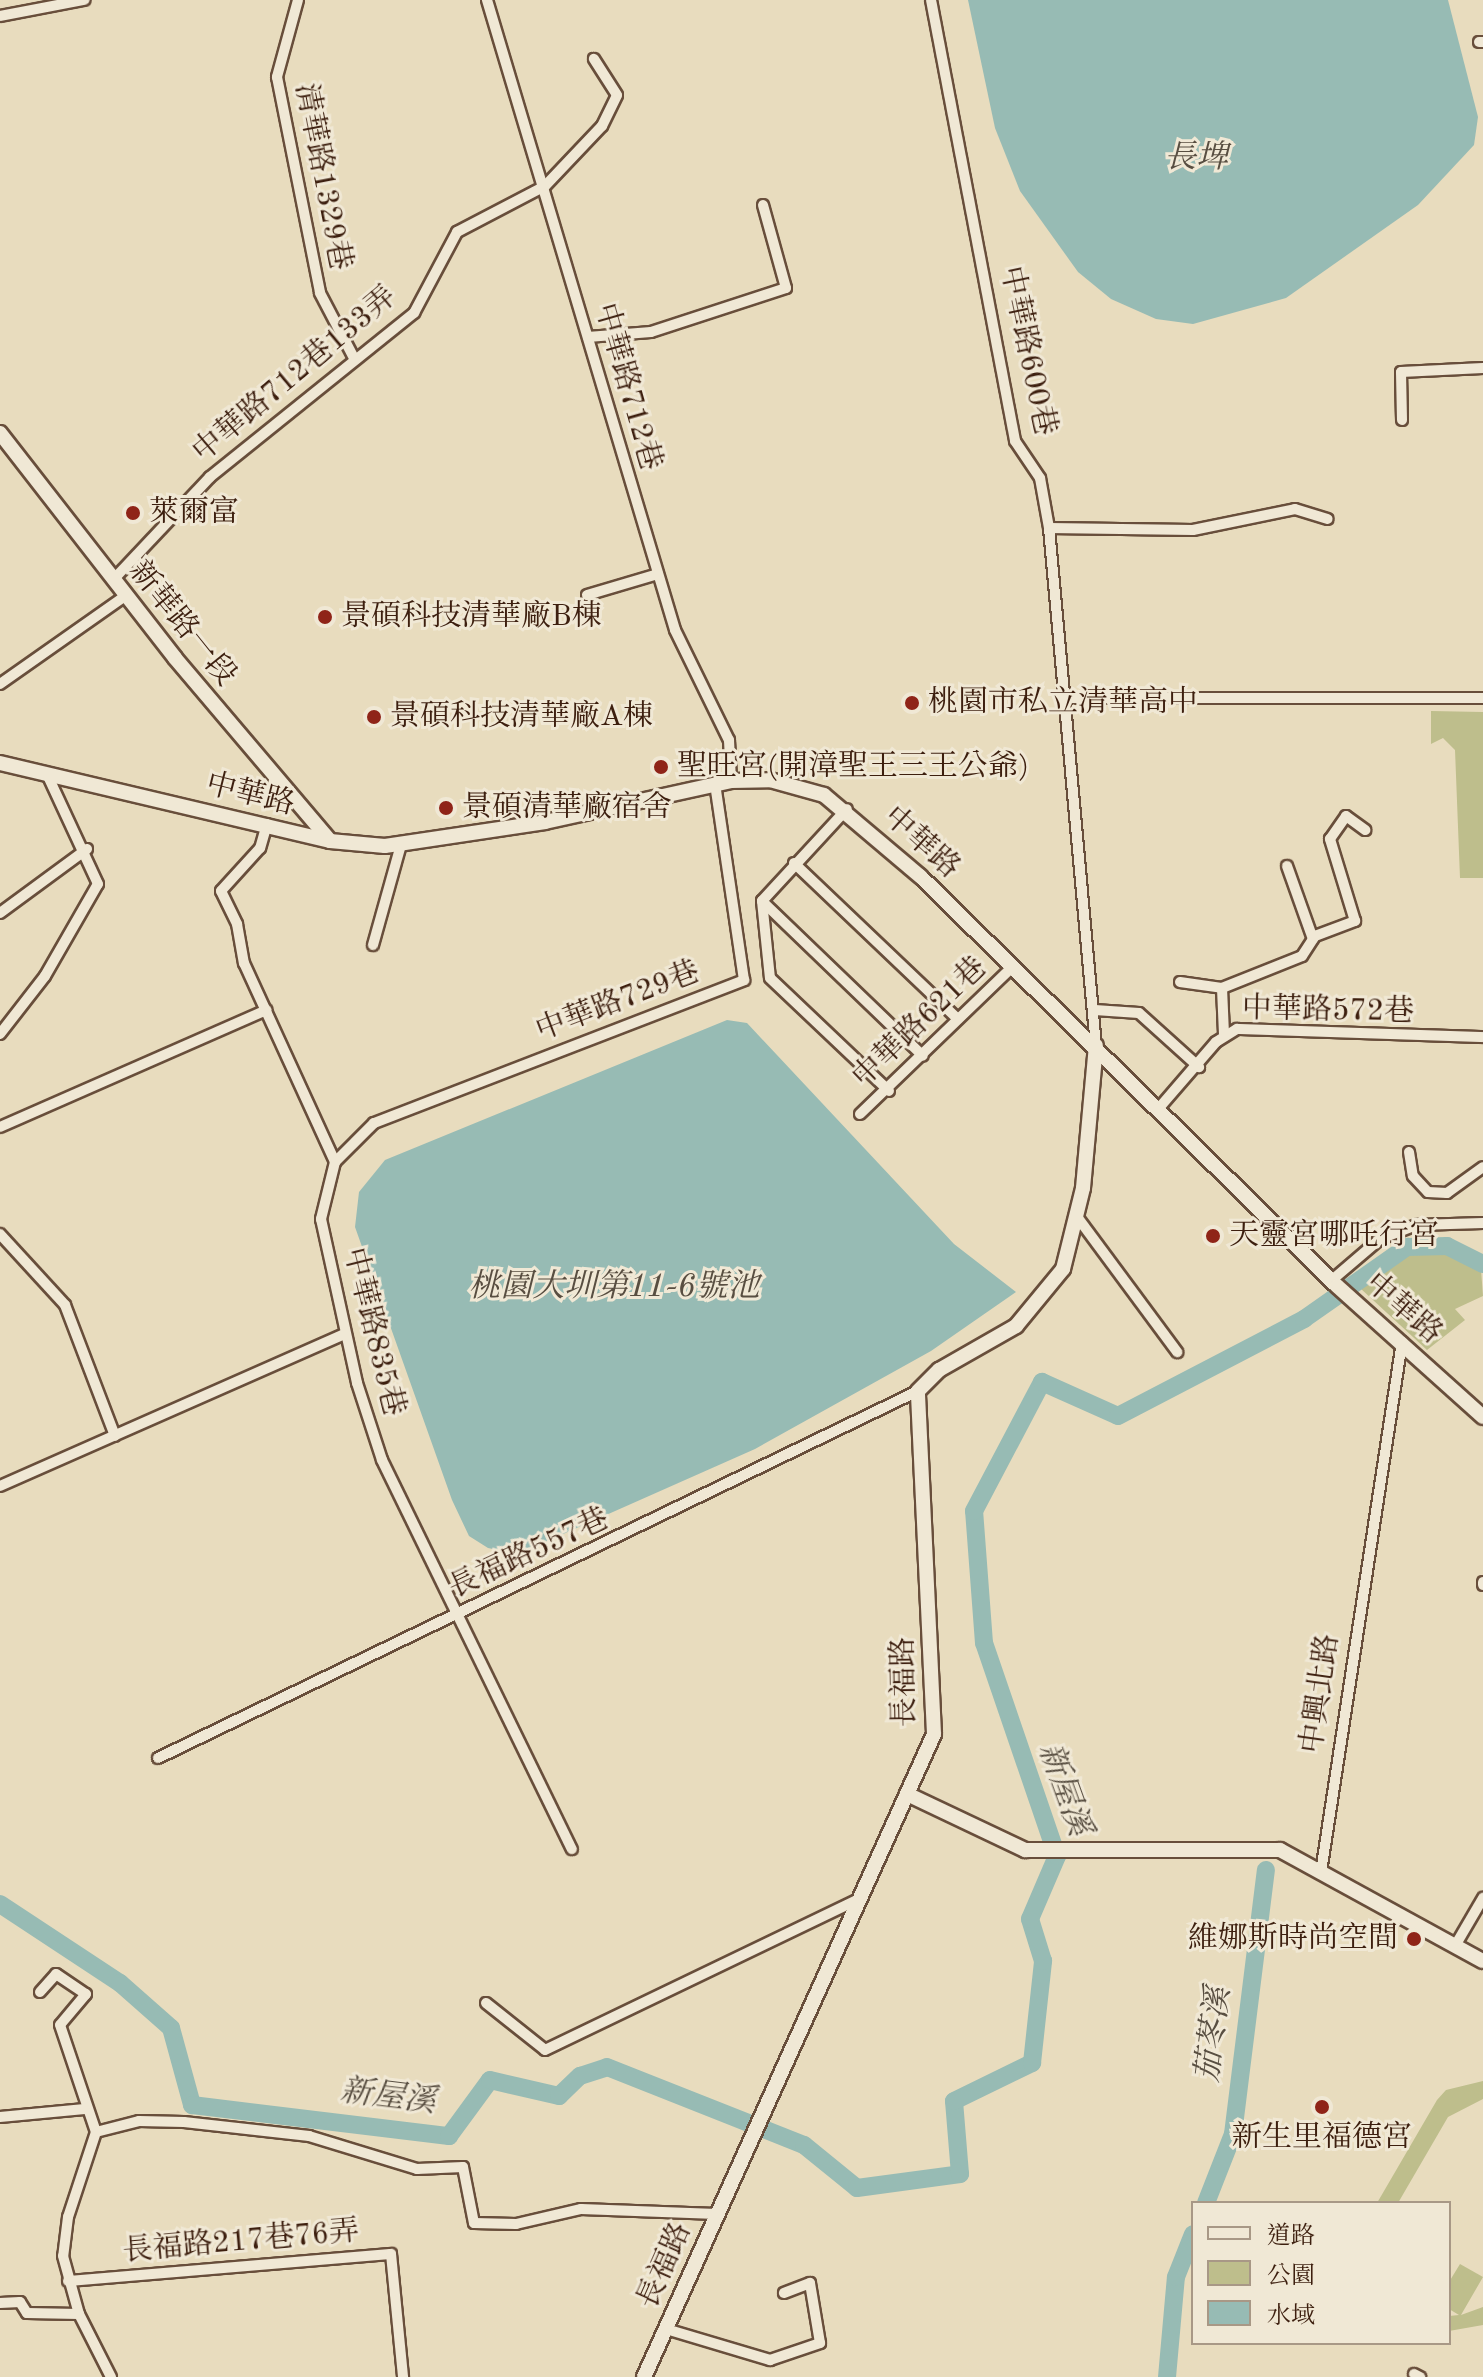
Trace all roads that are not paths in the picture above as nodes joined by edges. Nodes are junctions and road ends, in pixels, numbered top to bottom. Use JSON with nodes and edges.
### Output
{"nodes":[{"id":1,"x":84,"y":0,"type":"edge"},
{"id":2,"x":298,"y":0,"type":"edge"},
{"id":3,"x":487,"y":0,"type":"edge"},
{"id":4,"x":931,"y":0,"type":"edge"},
{"id":5,"x":0,"y":16,"type":"edge"},
{"id":6,"x":594,"y":59,"type":"dead end"},
{"id":7,"x":545,"y":186,"type":"junction"},
{"id":8,"x":763,"y":205,"type":"dead end"},
{"id":9,"x":588,"y":337,"type":"junction"},
{"id":10,"x":354,"y":358,"type":"junction"},
{"id":11,"x":1483,"y":368,"type":"edge"},
{"id":12,"x":1402,"y":420,"type":"dead end"},
{"id":13,"x":0,"y":433,"type":"edge"},
{"id":14,"x":1328,"y":519,"type":"dead end"},
{"id":15,"x":1049,"y":528,"type":"junction"},
{"id":16,"x":658,"y":574,"type":"junction"},
{"id":17,"x":113,"y":580,"type":"junction"},
{"id":18,"x":587,"y":595,"type":"dead end"},
{"id":19,"x":125,"y":596,"type":"junction"},
{"id":20,"x":0,"y":684,"type":"edge"},
{"id":21,"x":1068,"y":698,"type":"junction"},
{"id":22,"x":1483,"y":698,"type":"edge"},
{"id":23,"x":3,"y":766,"type":"edge"},
{"id":24,"x":47,"y":774,"type":"junction"},
{"id":25,"x":731,"y":781,"type":"junction"},
{"id":26,"x":715,"y":783,"type":"junction"},
{"id":27,"x":847,"y":809,"type":"junction"},
{"id":28,"x":267,"y":824,"type":"junction"},
{"id":29,"x":1365,"y":830,"type":"dead end"},
{"id":30,"x":330,"y":841,"type":"junction"},
{"id":31,"x":401,"y":845,"type":"junction"},
{"id":32,"x":87,"y":849,"type":"junction"},
{"id":33,"x":794,"y":863,"type":"junction"},
{"id":34,"x":1287,"y":866,"type":"dead end"},
{"id":35,"x":762,"y":901,"type":"junction"},
{"id":36,"x":0,"y":913,"type":"edge"},
{"id":37,"x":1313,"y":939,"type":"junction"},
{"id":38,"x":373,"y":945,"type":"dead end"},
{"id":39,"x":1013,"y":966,"type":"junction"},
{"id":40,"x":1180,"y":982,"type":"dead end"},
{"id":41,"x":1222,"y":988,"type":"junction"},
{"id":42,"x":266,"y":1010,"type":"junction"},
{"id":43,"x":1095,"y":1010,"type":"junction"},
{"id":44,"x":958,"y":1019,"type":"junction"},
{"id":45,"x":0,"y":1034,"type":"edge"},
{"id":46,"x":1224,"y":1034,"type":"junction"},
{"id":47,"x":1483,"y":1037,"type":"edge"},
{"id":48,"x":1096,"y":1046,"type":"junction"},
{"id":49,"x":923,"y":1056,"type":"junction"},
{"id":50,"x":1199,"y":1067,"type":"junction"},
{"id":51,"x":889,"y":1091,"type":"junction"},
{"id":52,"x":1159,"y":1108,"type":"junction"},
{"id":53,"x":860,"y":1114,"type":"dead end"},
{"id":54,"x":0,"y":1127,"type":"edge"},
{"id":55,"x":1409,"y":1152,"type":"dead end"},
{"id":56,"x":335,"y":1162,"type":"junction"},
{"id":57,"x":1483,"y":1168,"type":"edge"},
{"id":58,"x":1078,"y":1218,"type":"junction"},
{"id":59,"x":1483,"y":1223,"type":"edge"},
{"id":60,"x":0,"y":1234,"type":"edge"},
{"id":61,"x":1335,"y":1283,"type":"junction"},
{"id":62,"x":343,"y":1335,"type":"junction"},
{"id":63,"x":1402,"y":1342,"type":"junction"},
{"id":64,"x":1177,"y":1352,"type":"dead end"},
{"id":65,"x":918,"y":1391,"type":"junction"},
{"id":66,"x":1483,"y":1417,"type":"edge"},
{"id":67,"x":115,"y":1436,"type":"junction"},
{"id":68,"x":0,"y":1486,"type":"edge"},
{"id":69,"x":457,"y":1613,"type":"junction"},
{"id":70,"x":158,"y":1758,"type":"dead end"},
{"id":71,"x":907,"y":1794,"type":"junction"},
{"id":72,"x":572,"y":1849,"type":"dead end"},
{"id":73,"x":1321,"y":1872,"type":"junction"},
{"id":74,"x":1483,"y":1898,"type":"edge"},
{"id":75,"x":856,"y":1900,"type":"junction"},
{"id":76,"x":1455,"y":1946,"type":"junction"},
{"id":77,"x":1483,"y":1961,"type":"edge"},
{"id":78,"x":40,"y":1992,"type":"dead end"},
{"id":79,"x":486,"y":2003,"type":"dead end"},
{"id":80,"x":85,"y":2109,"type":"junction"},
{"id":81,"x":0,"y":2117,"type":"edge"},
{"id":82,"x":96,"y":2132,"type":"junction"},
{"id":83,"x":717,"y":2214,"type":"junction"},
{"id":84,"x":68,"y":2281,"type":"junction"},
{"id":85,"x":784,"y":2293,"type":"dead end"},
{"id":86,"x":0,"y":2303,"type":"edge"},
{"id":87,"x":79,"y":2314,"type":"junction"},
{"id":88,"x":666,"y":2329,"type":"junction"},
{"id":89,"x":111,"y":2377,"type":"edge"},
{"id":90,"x":403,"y":2377,"type":"edge"},
{"id":91,"x":644,"y":2377,"type":"edge"}],
"edges":[{"from":1,"to":5,"type":"street"},
{"from":2,"to":10,"type":"street","name":"清華路1329巷"},
{"from":3,"to":7,"type":"street","name":"中華路712巷"},
{"from":4,"to":15,"type":"street","name":"中華路600巷"},
{"from":6,"to":7,"type":"street","name":"中華路712巷133弄"},
{"from":7,"to":9,"type":"street","name":"中華路712巷"},
{"from":7,"to":10,"type":"street","name":"中華路712巷133弄"},
{"from":8,"to":9,"type":"street"},
{"from":9,"to":16,"type":"street","name":"中華路712巷"},
{"from":10,"to":17,"type":"street","name":"中華路712巷133弄"},
{"from":11,"to":12,"type":"street"},
{"from":13,"to":17,"type":"street","name":"新華路一段"},
{"from":14,"to":15,"type":"street"},
{"from":15,"to":21,"type":"street","name":"中華路600巷"},
{"from":16,"to":18,"type":"street"},
{"from":16,"to":25,"type":"street","name":"中華路712巷"},
{"from":17,"to":19,"type":"street","name":"新華路一段"},
{"from":19,"to":20,"type":"street"},
{"from":19,"to":30,"type":"street","name":"新華路一段"},
{"from":21,"to":22,"type":"street"},
{"from":21,"to":43,"type":"street","name":"中華路600巷"},
{"from":23,"to":24,"type":"street","name":"中華路"},
{"from":24,"to":28,"type":"street","name":"中華路"},
{"from":24,"to":32,"type":"street"},
{"from":25,"to":26,"type":"street","name":"中華路"},
{"from":25,"to":27,"type":"street","name":"中華路"},
{"from":26,"to":31,"type":"street","name":"中華路"},
{"from":26,"to":56,"type":"street","name":"中華路729巷"},
{"from":27,"to":33,"type":"street"},
{"from":27,"to":39,"type":"street","name":"中華路"},
{"from":28,"to":30,"type":"street","name":"中華路"},
{"from":28,"to":42,"type":"street"},
{"from":29,"to":37,"type":"street"},
{"from":30,"to":31,"type":"street","name":"中華路"},
{"from":31,"to":38,"type":"street"},
{"from":32,"to":36,"type":"street"},
{"from":32,"to":45,"type":"street"},
{"from":33,"to":35,"type":"street"},
{"from":33,"to":44,"type":"street"},
{"from":34,"to":37,"type":"street"},
{"from":35,"to":49,"type":"street"},
{"from":35,"to":51,"type":"street"},
{"from":37,"to":41,"type":"street"},
{"from":39,"to":44,"type":"street","name":"中華路621巷"},
{"from":39,"to":48,"type":"street","name":"中華路"},
{"from":40,"to":41,"type":"street"},
{"from":41,"to":46,"type":"street"},
{"from":42,"to":54,"type":"street"},
{"from":42,"to":56,"type":"street"},
{"from":43,"to":48,"type":"street","name":"中華路600巷"},
{"from":43,"to":50,"type":"street"},
{"from":44,"to":49,"type":"street","name":"中華路621巷"},
{"from":46,"to":47,"type":"street","name":"中華路572巷"},
{"from":46,"to":50,"type":"street","name":"中華路572巷"},
{"from":48,"to":52,"type":"street","name":"中華路"},
{"from":48,"to":58,"type":"street"},
{"from":49,"to":51,"type":"street","name":"中華路621巷"},
{"from":50,"to":52,"type":"street","name":"中華路572巷"},
{"from":51,"to":53,"type":"street","name":"中華路621巷"},
{"from":52,"to":61,"type":"street","name":"中華路"},
{"from":55,"to":57,"type":"street"},
{"from":56,"to":62,"type":"street","name":"中華路835巷"},
{"from":58,"to":64,"type":"street"},
{"from":58,"to":65,"type":"street"},
{"from":59,"to":61,"type":"street"},
{"from":60,"to":67,"type":"street"},
{"from":61,"to":63,"type":"street","name":"中華路"},
{"from":62,"to":67,"type":"street"},
{"from":62,"to":69,"type":"street","name":"中華路835巷"},
{"from":63,"to":66,"type":"street","name":"中華路"},
{"from":63,"to":73,"type":"street","name":"中興北路"},
{"from":65,"to":69,"type":"street","name":"長福路557巷"},
{"from":65,"to":71,"type":"street","name":"長福路"},
{"from":67,"to":68,"type":"street"},
{"from":69,"to":70,"type":"street","name":"長福路557巷"},
{"from":69,"to":72,"type":"street","name":"中華路835巷"},
{"from":71,"to":73,"type":"street"},
{"from":71,"to":75,"type":"street","name":"長福路"},
{"from":73,"to":76,"type":"street"},
{"from":74,"to":76,"type":"street"},
{"from":75,"to":79,"type":"street"},
{"from":75,"to":83,"type":"street","name":"長福路"},
{"from":76,"to":77,"type":"street"},
{"from":78,"to":80,"type":"street"},
{"from":80,"to":81,"type":"street"},
{"from":80,"to":82,"type":"street"},
{"from":82,"to":83,"type":"street"},
{"from":82,"to":84,"type":"street"},
{"from":83,"to":88,"type":"street","name":"長福路"},
{"from":84,"to":87,"type":"street"},
{"from":84,"to":90,"type":"street","name":"長福路217巷76弄"},
{"from":85,"to":88,"type":"street"},
{"from":86,"to":87,"type":"street"},
{"from":87,"to":89,"type":"street"},
{"from":88,"to":91,"type":"street","name":"長福路"}]}
